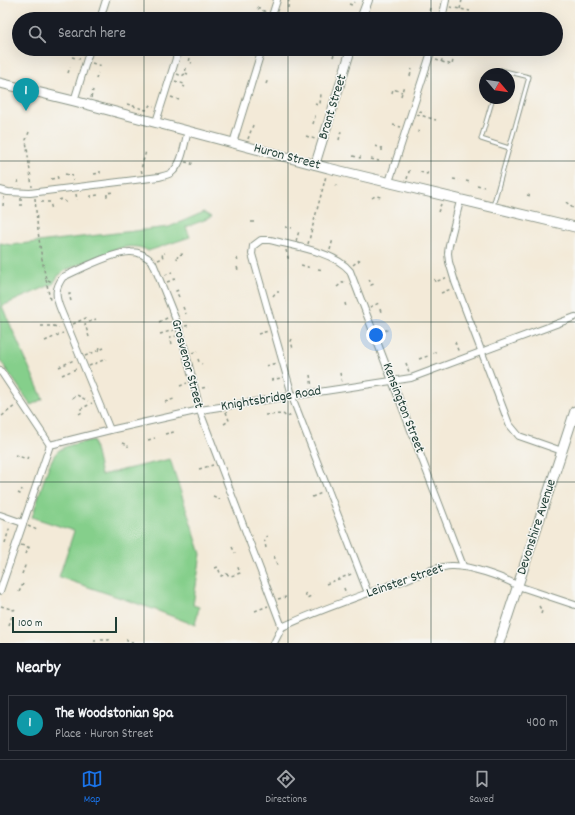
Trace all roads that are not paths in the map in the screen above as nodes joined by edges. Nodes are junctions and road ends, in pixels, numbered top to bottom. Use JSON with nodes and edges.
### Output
{"nodes":[{"id":1,"x":106,"y":0,"type":"edge"},
{"id":2,"x":277,"y":0,"type":"edge"},
{"id":3,"x":368,"y":0,"type":"edge"},
{"id":4,"x":446,"y":0,"type":"edge"},
{"id":5,"x":102,"y":12,"type":"edge"},
{"id":6,"x":273,"y":12,"type":"edge"},
{"id":7,"x":364,"y":12,"type":"edge"},
{"id":8,"x":441,"y":12,"type":"edge"},
{"id":9,"x":91,"y":56,"type":"edge"},
{"id":10,"x":177,"y":56,"type":"edge"},
{"id":11,"x":260,"y":56,"type":"edge"},
{"id":12,"x":350,"y":56,"type":"edge"},
{"id":13,"x":430,"y":56,"type":"edge"},
{"id":14,"x":515,"y":74,"type":"edge"},
{"id":15,"x":0,"y":83,"type":"edge"},
{"id":16,"x":74,"y":101,"type":"junction"},
{"id":17,"x":491,"y":104,"type":"edge"},
{"id":18,"x":156,"y":122,"type":"junction"},
{"id":19,"x":188,"y":131,"type":"junction"},
{"id":20,"x":233,"y":143,"type":"junction"},
{"id":21,"x":509,"y":148,"type":"junction"},
{"id":22,"x":315,"y":164,"type":"junction"},
{"id":23,"x":389,"y":182,"type":"junction"},
{"id":24,"x":0,"y":190,"type":"edge"},
{"id":25,"x":460,"y":201,"type":"junction"},
{"id":26,"x":493,"y":208,"type":"junction"},
{"id":27,"x":575,"y":227,"type":"edge"},
{"id":28,"x":575,"y":317,"type":"edge"},
{"id":29,"x":482,"y":352,"type":"junction"},
{"id":30,"x":0,"y":370,"type":"edge"},
{"id":31,"x":392,"y":381,"type":"junction"},
{"id":32,"x":292,"y":395,"type":"junction"},
{"id":33,"x":200,"y":410,"type":"junction"},
{"id":34,"x":575,"y":411,"type":"edge"},
{"id":35,"x":110,"y":430,"type":"junction"},
{"id":36,"x":50,"y":445,"type":"junction"},
{"id":37,"x":562,"y":451,"type":"junction"},
{"id":38,"x":0,"y":515,"type":"edge"},
{"id":39,"x":25,"y":525,"type":"junction"},
{"id":40,"x":463,"y":566,"type":"junction"},
{"id":41,"x":518,"y":586,"type":"junction"},
{"id":42,"x":0,"y":591,"type":"edge"},
{"id":43,"x":368,"y":593,"type":"junction"},
{"id":44,"x":575,"y":605,"type":"edge"},
{"id":45,"x":282,"y":627,"type":"junction"},
{"id":46,"x":274,"y":643,"type":"edge"},
{"id":47,"x":499,"y":643,"type":"edge"}],
"edges":[{"from":1,"to":5,"type":"street"},
{"from":2,"to":6,"type":"street"},
{"from":3,"to":7,"type":"street"},
{"from":4,"to":8,"type":"street"},
{"from":9,"to":16,"type":"street"},
{"from":10,"to":18,"type":"street"},
{"from":11,"to":20,"type":"street"},
{"from":12,"to":22,"type":"street","name":"Brant Street"},
{"from":13,"to":23,"type":"street"},
{"from":14,"to":21,"type":"lane"},
{"from":15,"to":16,"type":"main road","name":"Huron Street"},
{"from":16,"to":18,"type":"main road","name":"Huron Street"},
{"from":17,"to":21,"type":"lane"},
{"from":18,"to":19,"type":"main road","name":"Huron Street"},
{"from":19,"to":20,"type":"main road","name":"Huron Street"},
{"from":19,"to":24,"type":"street"},
{"from":20,"to":22,"type":"main road","name":"Huron Street"},
{"from":21,"to":26,"type":"lane"},
{"from":22,"to":23,"type":"main road","name":"Huron Street"},
{"from":23,"to":25,"type":"main road","name":"Huron Street"},
{"from":25,"to":26,"type":"main road","name":"Huron Street"},
{"from":25,"to":29,"type":"street"},
{"from":26,"to":27,"type":"main road","name":"Huron Street"},
{"from":28,"to":29,"type":"street","name":"Knightsbridge Road"},
{"from":29,"to":31,"type":"street","name":"Knightsbridge Road"},
{"from":29,"to":37,"type":"street"},
{"from":30,"to":36,"type":"street"},
{"from":31,"to":32,"type":"street","name":"Knightsbridge Road"},
{"from":31,"to":32,"type":"street","name":"Kensington Street"},
{"from":31,"to":40,"type":"street","name":"Kensington Street"},
{"from":32,"to":33,"type":"street","name":"Knightsbridge Road"},
{"from":32,"to":43,"type":"street","name":"Kensington Street"},
{"from":33,"to":35,"type":"street","name":"Knightsbridge Road"},
{"from":33,"to":35,"type":"street","name":"Grosvenor Street"},
{"from":33,"to":45,"type":"street","name":"Grosvenor Street"},
{"from":34,"to":37,"type":"main road","name":"Devonshire Avenue"},
{"from":35,"to":36,"type":"street","name":"Knightsbridge Road"},
{"from":36,"to":39,"type":"street"},
{"from":37,"to":41,"type":"main road","name":"Devonshire Avenue"},
{"from":38,"to":39,"type":"street"},
{"from":39,"to":42,"type":"street"},
{"from":40,"to":41,"type":"street","name":"Leinster Street"},
{"from":40,"to":43,"type":"street","name":"Leinster Street"},
{"from":41,"to":44,"type":"street","name":"Leinster Street"},
{"from":41,"to":47,"type":"main road","name":"Devonshire Avenue"},
{"from":43,"to":45,"type":"street","name":"Leinster Street"},
{"from":45,"to":46,"type":"street"}]}
